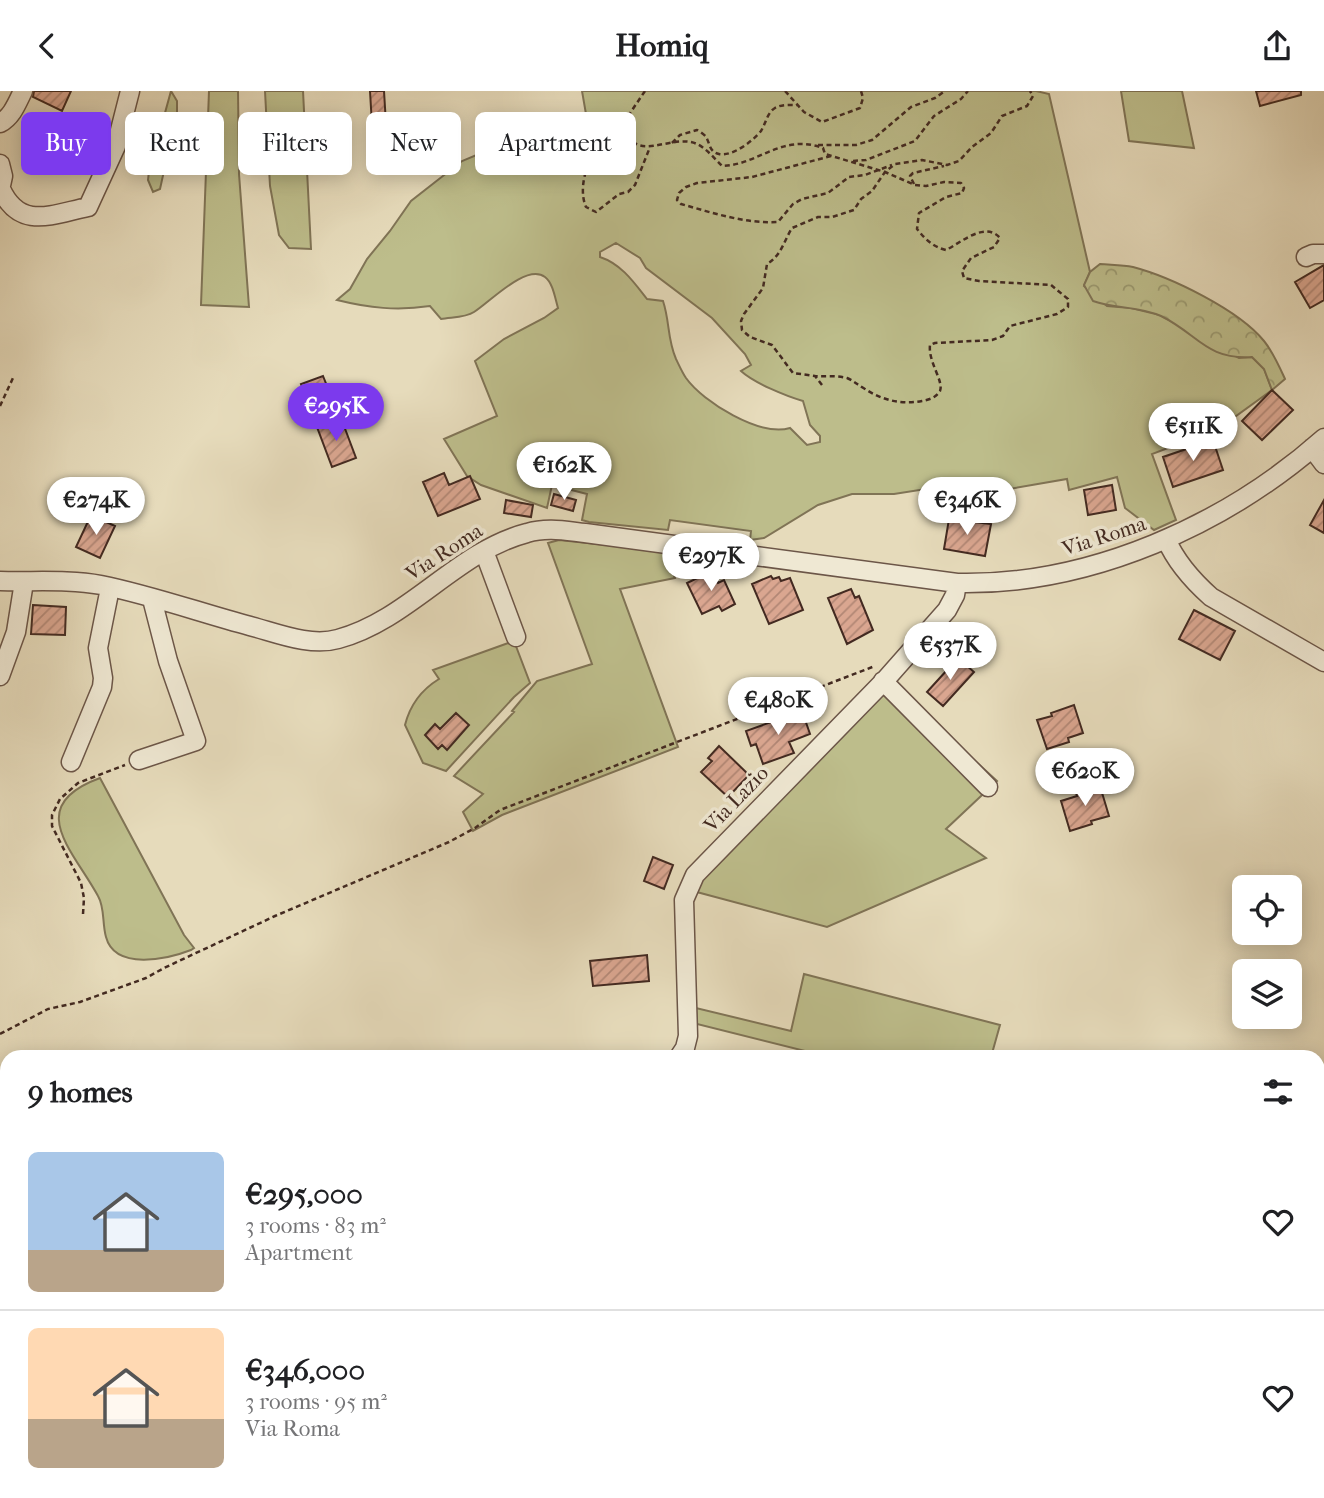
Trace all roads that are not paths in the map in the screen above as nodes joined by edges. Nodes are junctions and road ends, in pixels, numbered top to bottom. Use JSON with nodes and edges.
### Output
{"nodes":[{"id":1,"x":23,"y":91,"type":"edge"},
{"id":2,"x":130,"y":91,"type":"edge"},
{"id":3,"x":0,"y":123,"type":"edge"},
{"id":4,"x":0,"y":164,"type":"edge"},
{"id":5,"x":0,"y":190,"type":"edge"},
{"id":6,"x":1324,"y":254,"type":"edge"},
{"id":7,"x":1306,"y":257,"type":"dead end"},
{"id":8,"x":1318,"y":443,"type":"edge"},
{"id":9,"x":1324,"y":464,"type":"edge"},
{"id":10,"x":1166,"y":539,"type":"junction"},
{"id":11,"x":484,"y":551,"type":"junction"},
{"id":12,"x":0,"y":581,"type":"edge"},
{"id":13,"x":24,"y":582,"type":"junction"},
{"id":14,"x":957,"y":583,"type":"junction"},
{"id":15,"x":110,"y":588,"type":"junction"},
{"id":16,"x":152,"y":599,"type":"junction"},
{"id":17,"x":516,"y":637,"type":"dead end"},
{"id":18,"x":1324,"y":662,"type":"edge"},
{"id":19,"x":0,"y":675,"type":"edge"},
{"id":20,"x":883,"y":681,"type":"junction"},
{"id":21,"x":139,"y":760,"type":"road end"},
{"id":22,"x":71,"y":762,"type":"dead end"},
{"id":23,"x":988,"y":787,"type":"dead end"},
{"id":24,"x":684,"y":1050,"type":"edge"}],
"edges":[{"from":1,"to":3,"type":"street"},
{"from":2,"to":5,"type":"street"},
{"from":4,"to":5,"type":"street"},
{"from":6,"to":7,"type":"street"},
{"from":8,"to":9,"type":"street"},
{"from":8,"to":10,"type":"street","name":"Via Roma"},
{"from":10,"to":14,"type":"street","name":"Via Roma"},
{"from":10,"to":18,"type":"street"},
{"from":11,"to":14,"type":"street","name":"Via Roma"},
{"from":11,"to":16,"type":"street","name":"Via Roma"},
{"from":11,"to":17,"type":"street"},
{"from":12,"to":13,"type":"street","name":"Via Roma"},
{"from":13,"to":15,"type":"street","name":"Via Roma"},
{"from":13,"to":19,"type":"street"},
{"from":14,"to":20,"type":"street","name":"Via Lazio"},
{"from":15,"to":16,"type":"street","name":"Via Roma"},
{"from":15,"to":22,"type":"street"},
{"from":16,"to":21,"type":"street"},
{"from":20,"to":23,"type":"street"},
{"from":20,"to":24,"type":"street","name":"Via Lazio"}]}
